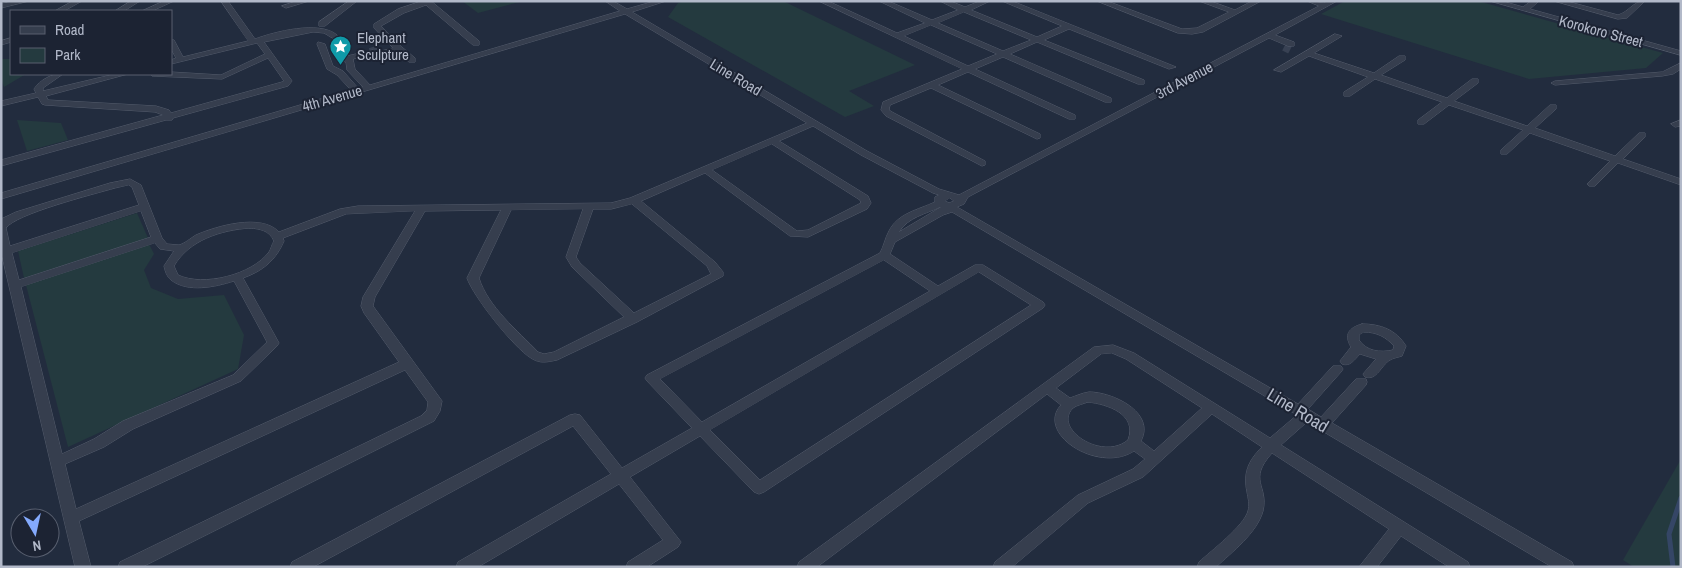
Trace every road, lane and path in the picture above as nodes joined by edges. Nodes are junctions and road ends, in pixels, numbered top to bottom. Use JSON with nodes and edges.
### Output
{"nodes":[{"id":1,"x":26,"y":1,"type":"edge"},
{"id":2,"x":79,"y":1,"type":"edge"},
{"id":3,"x":137,"y":1,"type":"edge"},
{"id":4,"x":170,"y":1,"type":"edge"},
{"id":5,"x":224,"y":1,"type":"edge"},
{"id":6,"x":306,"y":1,"type":"edge"},
{"id":7,"x":354,"y":1,"type":"edge"},
{"id":8,"x":608,"y":1,"type":"edge"},
{"id":9,"x":662,"y":1,"type":"edge"},
{"id":10,"x":822,"y":1,"type":"edge"},
{"id":11,"x":882,"y":1,"type":"edge"},
{"id":12,"x":943,"y":1,"type":"edge"},
{"id":13,"x":987,"y":1,"type":"edge"},
{"id":14,"x":1005,"y":1,"type":"edge"},
{"id":15,"x":1100,"y":1,"type":"edge"},
{"id":16,"x":1202,"y":1,"type":"edge"},
{"id":17,"x":1258,"y":1,"type":"edge"},
{"id":18,"x":1310,"y":1,"type":"edge"},
{"id":19,"x":1334,"y":1,"type":"edge"},
{"id":20,"x":1493,"y":1,"type":"edge"},
{"id":21,"x":1536,"y":1,"type":"edge"},
{"id":22,"x":1557,"y":1,"type":"edge"},
{"id":23,"x":1642,"y":1,"type":"edge"},
{"id":24,"x":427,"y":2,"type":"edge"},
{"id":25,"x":1,"y":6,"type":"edge"},
{"id":26,"x":286,"y":6,"type":"dead end"},
{"id":27,"x":1325,"y":6,"type":"junction"},
{"id":28,"x":61,"y":10,"type":"edge"},
{"id":29,"x":121,"y":10,"type":"edge"},
{"id":30,"x":155,"y":10,"type":"edge"},
{"id":31,"x":964,"y":10,"type":"junction"},
{"id":32,"x":1524,"y":10,"type":"junction"},
{"id":33,"x":626,"y":12,"type":"junction"},
{"id":34,"x":1235,"y":12,"type":"junction"},
{"id":35,"x":931,"y":23,"type":"junction"},
{"id":36,"x":322,"y":24,"type":"dead end"},
{"id":37,"x":1069,"y":26,"type":"junction"},
{"id":38,"x":304,"y":30,"type":"junction"},
{"id":39,"x":897,"y":36,"type":"junction"},
{"id":40,"x":1265,"y":36,"type":"junction"},
{"id":41,"x":1338,"y":36,"type":"dead end"},
{"id":42,"x":1036,"y":40,"type":"junction"},
{"id":43,"x":256,"y":41,"type":"junction"},
{"id":44,"x":476,"y":42,"type":"dead end"},
{"id":45,"x":172,"y":44,"type":"edge"},
{"id":46,"x":1681,"y":45,"type":"edge"},
{"id":47,"x":396,"y":47,"type":"junction"},
{"id":48,"x":1677,"y":52,"type":"edge"},
{"id":49,"x":1308,"y":53,"type":"junction"},
{"id":50,"x":1003,"y":54,"type":"junction"},
{"id":51,"x":269,"y":55,"type":"junction"},
{"id":52,"x":1402,"y":58,"type":"dead end"},
{"id":53,"x":181,"y":60,"type":"junction"},
{"id":54,"x":412,"y":60,"type":"dead end"},
{"id":55,"x":172,"y":62,"type":"edge"},
{"id":56,"x":348,"y":62,"type":"junction"},
{"id":57,"x":1172,"y":66,"type":"dead end"},
{"id":58,"x":1680,"y":66,"type":"edge"},
{"id":59,"x":330,"y":67,"type":"junction"},
{"id":60,"x":968,"y":68,"type":"junction"},
{"id":61,"x":1278,"y":70,"type":"dead end"},
{"id":62,"x":57,"y":75,"type":"edge"},
{"id":63,"x":120,"y":75,"type":"edge"},
{"id":64,"x":172,"y":75,"type":"edge"},
{"id":65,"x":1375,"y":76,"type":"junction"},
{"id":66,"x":1475,"y":81,"type":"dead end"},
{"id":67,"x":1141,"y":82,"type":"dead end"},
{"id":68,"x":1555,"y":83,"type":"dead end"},
{"id":69,"x":930,"y":84,"type":"junction"},
{"id":70,"x":368,"y":87,"type":"junction"},
{"id":71,"x":356,"y":91,"type":"junction"},
{"id":72,"x":41,"y":94,"type":"junction"},
{"id":73,"x":1348,"y":94,"type":"dead end"},
{"id":74,"x":1108,"y":100,"type":"dead end"},
{"id":75,"x":1448,"y":101,"type":"junction"},
{"id":76,"x":1,"y":104,"type":"edge"},
{"id":77,"x":1553,"y":107,"type":"dead end"},
{"id":78,"x":1072,"y":117,"type":"dead end"},
{"id":79,"x":169,"y":118,"type":"junction"},
{"id":80,"x":1421,"y":122,"type":"dead end"},
{"id":81,"x":813,"y":123,"type":"junction"},
{"id":82,"x":1529,"y":129,"type":"junction"},
{"id":83,"x":1642,"y":134,"type":"dead end"},
{"id":84,"x":1036,"y":136,"type":"dead end"},
{"id":85,"x":773,"y":141,"type":"junction"},
{"id":86,"x":1504,"y":152,"type":"dead end"},
{"id":87,"x":1617,"y":160,"type":"junction"},
{"id":88,"x":1,"y":163,"type":"edge"},
{"id":89,"x":982,"y":163,"type":"dead end"},
{"id":90,"x":705,"y":169,"type":"junction"},
{"id":91,"x":1681,"y":182,"type":"edge"},
{"id":92,"x":1592,"y":184,"type":"dead end"},
{"id":93,"x":1,"y":196,"type":"edge"},
{"id":94,"x":634,"y":200,"type":"junction"},
{"id":95,"x":949,"y":203,"type":"junction"},
{"id":96,"x":144,"y":207,"type":"junction"},
{"id":97,"x":589,"y":207,"type":"junction"},
{"id":98,"x":507,"y":208,"type":"junction"},
{"id":99,"x":421,"y":209,"type":"junction"},
{"id":100,"x":1,"y":228,"type":"edge"},
{"id":101,"x":278,"y":236,"type":"junction"},
{"id":102,"x":157,"y":239,"type":"junction"},
{"id":103,"x":182,"y":248,"type":"junction"},
{"id":104,"x":6,"y":251,"type":"junction"},
{"id":105,"x":884,"y":255,"type":"junction"},
{"id":106,"x":237,"y":277,"type":"junction"},
{"id":107,"x":15,"y":285,"type":"junction"},
{"id":108,"x":938,"y":291,"type":"junction"},
{"id":109,"x":634,"y":319,"type":"junction"},
{"id":110,"x":1359,"y":347,"type":"junction"},
{"id":111,"x":1386,"y":357,"type":"junction"},
{"id":112,"x":406,"y":364,"type":"junction"},
{"id":113,"x":1048,"y":388,"type":"junction"},
{"id":114,"x":1068,"y":404,"type":"junction"},
{"id":115,"x":1210,"y":408,"type":"junction"},
{"id":116,"x":1303,"y":413,"type":"junction"},
{"id":117,"x":1322,"y":424,"type":"junction"},
{"id":118,"x":700,"y":428,"type":"junction"},
{"id":119,"x":1133,"y":443,"type":"junction"},
{"id":120,"x":1272,"y":447,"type":"junction"},
{"id":121,"x":1154,"y":458,"type":"junction"},
{"id":122,"x":57,"y":462,"type":"junction"},
{"id":123,"x":621,"y":475,"type":"junction"},
{"id":124,"x":70,"y":519,"type":"junction"},
{"id":125,"x":1399,"y":528,"type":"junction"},
{"id":126,"x":83,"y":567,"type":"edge"},
{"id":127,"x":126,"y":567,"type":"edge"},
{"id":128,"x":298,"y":567,"type":"edge"},
{"id":129,"x":464,"y":567,"type":"edge"},
{"id":130,"x":634,"y":567,"type":"edge"},
{"id":131,"x":805,"y":567,"type":"edge"},
{"id":132,"x":1001,"y":567,"type":"edge"},
{"id":133,"x":1205,"y":567,"type":"edge"},
{"id":134,"x":1367,"y":567,"type":"edge"},
{"id":135,"x":1462,"y":567,"type":"edge"},
{"id":136,"x":1566,"y":567,"type":"edge"}],
"edges":[{"from":1,"to":25,"type":"street"},
{"from":2,"to":28,"type":"street"},
{"from":3,"to":29,"type":"street"},
{"from":4,"to":30,"type":"street"},
{"from":5,"to":43,"type":"street"},
{"from":6,"to":26,"type":"street"},
{"from":7,"to":36,"type":"street"},
{"from":8,"to":33,"type":"street","name":"Line Road"},
{"from":9,"to":33,"type":"street","name":"4th Avenue"},
{"from":10,"to":39,"type":"street"},
{"from":11,"to":35,"type":"street"},
{"from":12,"to":31,"type":"street"},
{"from":13,"to":31,"type":"street"},
{"from":14,"to":37,"type":"street"},
{"from":15,"to":34,"type":"street"},
{"from":16,"to":34,"type":"street"},
{"from":17,"to":34,"type":"street"},
{"from":18,"to":27,"type":"street"},
{"from":19,"to":27,"type":"street","name":"3rd Avenue"},
{"from":20,"to":32,"type":"street","name":"Korokoro Street"},
{"from":21,"to":32,"type":"street"},
{"from":22,"to":23,"type":"street"},
{"from":24,"to":44,"type":"street"},
{"from":24,"to":47,"type":"street"},
{"from":27,"to":40,"type":"street","name":"3rd Avenue"},
{"from":31,"to":35,"type":"street"},
{"from":31,"to":42,"type":"street"},
{"from":32,"to":48,"type":"street","name":"Korokoro Street"},
{"from":33,"to":70,"type":"street","name":"4th Avenue"},
{"from":33,"to":81,"type":"street","name":"Line Road"},
{"from":35,"to":39,"type":"street"},
{"from":35,"to":50,"type":"street"},
{"from":37,"to":42,"type":"street"},
{"from":37,"to":57,"type":"street"},
{"from":38,"to":43,"type":"street"},
{"from":38,"to":56,"type":"street"},
{"from":38,"to":59,"type":"street"},
{"from":39,"to":60,"type":"street"},
{"from":40,"to":49,"type":"street"},
{"from":40,"to":95,"type":"street","name":"3rd Avenue"},
{"from":41,"to":49,"type":"street"},
{"from":42,"to":50,"type":"street"},
{"from":42,"to":67,"type":"street"},
{"from":43,"to":51,"type":"street"},
{"from":43,"to":53,"type":"street"},
{"from":45,"to":53,"type":"street"},
{"from":46,"to":48,"type":"street"},
{"from":47,"to":54,"type":"street"},
{"from":47,"to":56,"type":"street"},
{"from":49,"to":61,"type":"street"},
{"from":49,"to":65,"type":"street"},
{"from":50,"to":60,"type":"street"},
{"from":50,"to":74,"type":"street"},
{"from":51,"to":64,"type":"street"},
{"from":51,"to":79,"type":"street"},
{"from":52,"to":65,"type":"street"},
{"from":53,"to":55,"type":"street"},
{"from":56,"to":59,"type":"street"},
{"from":56,"to":70,"type":"street"},
{"from":58,"to":68,"type":"street"},
{"from":59,"to":71,"type":"street"},
{"from":60,"to":69,"type":"street"},
{"from":60,"to":78,"type":"street"},
{"from":62,"to":72,"type":"street"},
{"from":63,"to":72,"type":"street"},
{"from":65,"to":73,"type":"street"},
{"from":65,"to":75,"type":"street"},
{"from":66,"to":75,"type":"street"},
{"from":69,"to":84,"type":"street"},
{"from":69,"to":89,"type":"street"},
{"from":70,"to":71,"type":"street","name":"4th Avenue"},
{"from":71,"to":93,"type":"street","name":"4th Avenue"},
{"from":72,"to":76,"type":"street"},
{"from":72,"to":79,"type":"street"},
{"from":75,"to":80,"type":"street"},
{"from":75,"to":82,"type":"street"},
{"from":77,"to":82,"type":"street"},
{"from":79,"to":88,"type":"street"},
{"from":81,"to":85,"type":"street"},
{"from":81,"to":95,"type":"street","name":"Line Road"},
{"from":82,"to":86,"type":"street"},
{"from":82,"to":87,"type":"street"},
{"from":83,"to":87,"type":"street"},
{"from":85,"to":90,"type":"street"},
{"from":85,"to":90,"type":"street"},
{"from":87,"to":91,"type":"street"},
{"from":87,"to":92,"type":"street"},
{"from":90,"to":94,"type":"street"},
{"from":94,"to":97,"type":"street"},
{"from":94,"to":109,"type":"street"},
{"from":95,"to":105,"type":"street","name":"3rd Avenue"},
{"from":95,"to":116,"type":"street","name":"Line Road"},
{"from":96,"to":100,"type":"street"},
{"from":96,"to":102,"type":"street"},
{"from":96,"to":104,"type":"street"},
{"from":97,"to":98,"type":"street"},
{"from":97,"to":109,"type":"street"},
{"from":98,"to":99,"type":"street"},
{"from":98,"to":109,"type":"street"},
{"from":99,"to":101,"type":"street"},
{"from":99,"to":112,"type":"street"},
{"from":100,"to":104,"type":"street"},
{"from":101,"to":103,"type":"street"},
{"from":101,"to":106,"type":"street"},
{"from":102,"to":103,"type":"street"},
{"from":102,"to":107,"type":"street"},
{"from":103,"to":106,"type":"street"},
{"from":104,"to":107,"type":"street"},
{"from":105,"to":108,"type":"street"},
{"from":105,"to":118,"type":"street"},
{"from":106,"to":122,"type":"street"},
{"from":107,"to":122,"type":"street"},
{"from":108,"to":118,"type":"street"},
{"from":108,"to":118,"type":"street"},
{"from":110,"to":111,"type":"street"},
{"from":110,"to":111,"type":"street"},
{"from":110,"to":116,"type":"street"},
{"from":111,"to":117,"type":"street"},
{"from":112,"to":124,"type":"street"},
{"from":112,"to":127,"type":"street"},
{"from":113,"to":114,"type":"street"},
{"from":113,"to":115,"type":"street"},
{"from":113,"to":131,"type":"street"},
{"from":114,"to":119,"type":"street"},
{"from":114,"to":119,"type":"street"},
{"from":115,"to":120,"type":"street"},
{"from":115,"to":121,"type":"street"},
{"from":116,"to":117,"type":"street","name":"Line Road"},
{"from":116,"to":120,"type":"street"},
{"from":117,"to":136,"type":"street","name":"Line Road"},
{"from":118,"to":123,"type":"street"},
{"from":119,"to":121,"type":"street"},
{"from":120,"to":125,"type":"street"},
{"from":120,"to":133,"type":"street"},
{"from":121,"to":132,"type":"street"},
{"from":122,"to":124,"type":"street"},
{"from":123,"to":128,"type":"street"},
{"from":123,"to":129,"type":"street"},
{"from":123,"to":130,"type":"street"},
{"from":124,"to":126,"type":"street"},
{"from":125,"to":134,"type":"street"},
{"from":125,"to":135,"type":"street"}]}
